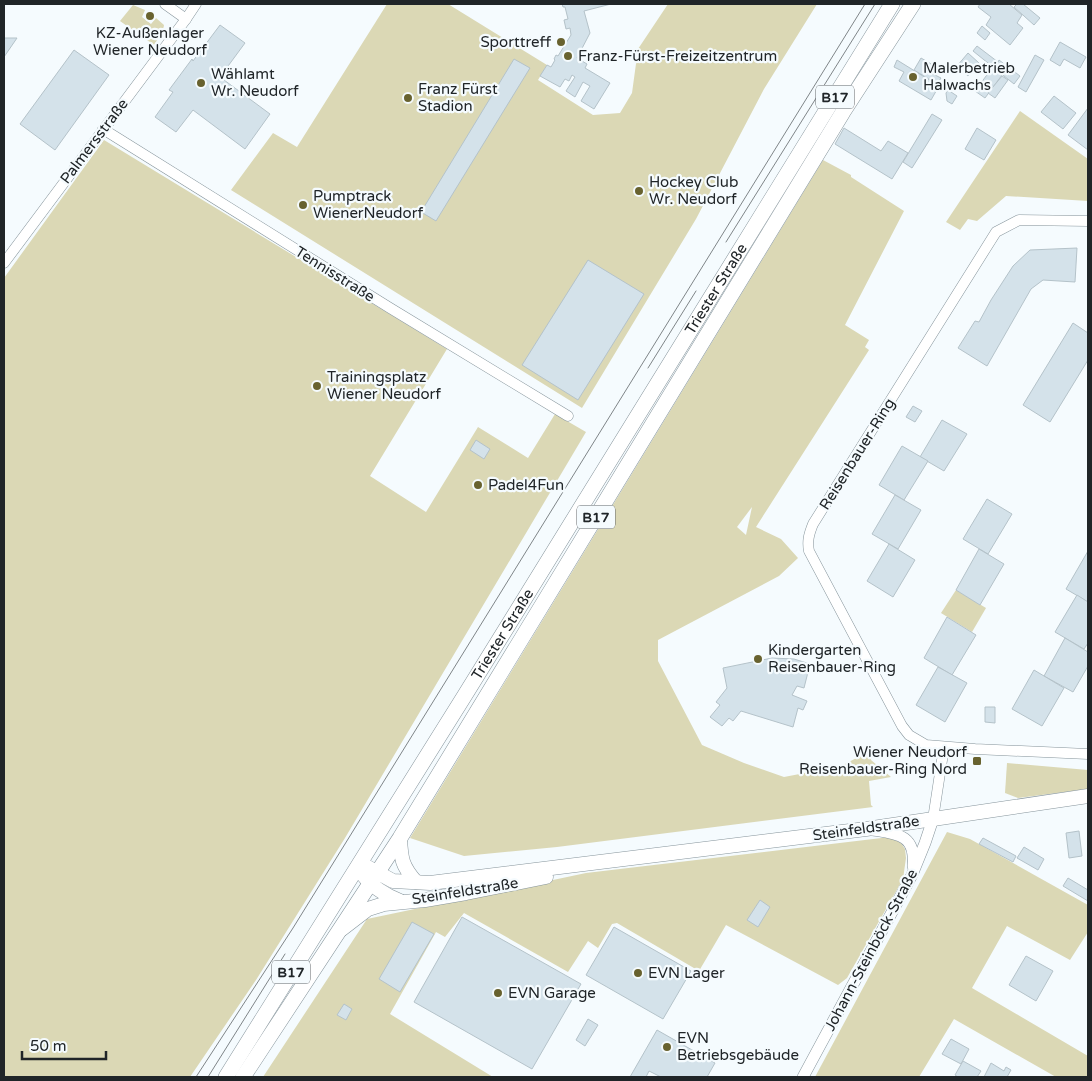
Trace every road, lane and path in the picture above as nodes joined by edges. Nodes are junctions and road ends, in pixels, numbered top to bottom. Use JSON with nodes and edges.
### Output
{"nodes":[{"id":1,"x":165,"y":4,"type":"edge"},
{"id":2,"x":196,"y":4,"type":"edge"},
{"id":3,"x":892,"y":4,"type":"edge"},
{"id":4,"x":913,"y":4,"type":"edge"},
{"id":5,"x":186,"y":19,"type":"junction"},
{"id":6,"x":103,"y":129,"type":"junction"},
{"id":7,"x":785,"y":192,"type":"junction"},
{"id":8,"x":1088,"y":221,"type":"edge"},
{"id":9,"x":4,"y":263,"type":"edge"},
{"id":10,"x":568,"y":416,"type":"dead end"},
{"id":11,"x":944,"y":747,"type":"junction"},
{"id":12,"x":1088,"y":754,"type":"edge"},
{"id":13,"x":1088,"y":796,"type":"edge"},
{"id":14,"x":933,"y":820,"type":"junction"},
{"id":15,"x":866,"y":829,"type":"junction"},
{"id":16,"x":400,"y":838,"type":"junction"},
{"id":17,"x":643,"y":857,"type":"junction"},
{"id":18,"x":359,"y":865,"type":"junction"},
{"id":19,"x":912,"y":875,"type":"junction"},
{"id":20,"x":373,"y":879,"type":"junction"},
{"id":21,"x":416,"y":882,"type":"junction"},
{"id":22,"x":401,"y":901,"type":"junction"},
{"id":23,"x":342,"y":929,"type":"junction"},
{"id":24,"x":226,"y":1077,"type":"edge"},
{"id":25,"x":243,"y":1077,"type":"edge"},
{"id":26,"x":803,"y":1077,"type":"edge"}],
"edges":[{"from":1,"to":5,"type":"street"},
{"from":2,"to":5,"type":"street","name":"Palmersstraße"},
{"from":3,"to":7,"type":"main road","number":"B17"},
{"from":4,"to":7,"type":"main road","number":"B17"},
{"from":5,"to":6,"type":"street","name":"Palmersstraße"},
{"from":6,"to":9,"type":"street","name":"Palmersstraße"},
{"from":6,"to":10,"type":"street","name":"Tennisstraße"},
{"from":7,"to":16,"type":"main road","name":"Triester Straße","number":"B17"},
{"from":7,"to":18,"type":"main road","name":"Triester Straße","number":"B17"},
{"from":8,"to":11,"type":"street","name":"Reisenbauer-Ring"},
{"from":11,"to":12,"type":"street","name":"Reisenbauer-Ring"},
{"from":11,"to":14,"type":"street"},
{"from":13,"to":14,"type":"main road","name":"Steinfeldstraße"},
{"from":14,"to":15,"type":"main road","name":"Steinfeldstraße"},
{"from":14,"to":19,"type":"street","name":"Johann-Steinböck-Straße"},
{"from":15,"to":17,"type":"main road","name":"Steinfeldstraße"},
{"from":15,"to":19,"type":"street"},
{"from":16,"to":20,"type":"main road","name":"Triester Straße","number":"B17"},
{"from":16,"to":21,"type":"main road"},
{"from":17,"to":21,"type":"main road","name":"Steinfeldstraße"},
{"from":17,"to":22,"type":"main road","name":"Steinfeldstraße"},
{"from":18,"to":20,"type":"main road","name":"Steinfeldstraße"},
{"from":18,"to":24,"type":"main road","name":"Triester Straße","number":"B17"},
{"from":19,"to":26,"type":"street","name":"Johann-Steinböck-Straße"},
{"from":20,"to":21,"type":"main road","name":"Steinfeldstraße"},
{"from":20,"to":22,"type":"main road","name":"Steinfeldstraße"},
{"from":20,"to":23,"type":"main road","name":"Triester Straße","number":"B17"},
{"from":22,"to":23,"type":"main road"},
{"from":23,"to":25,"type":"main road","name":"Triester Straße","number":"B17"}]}
